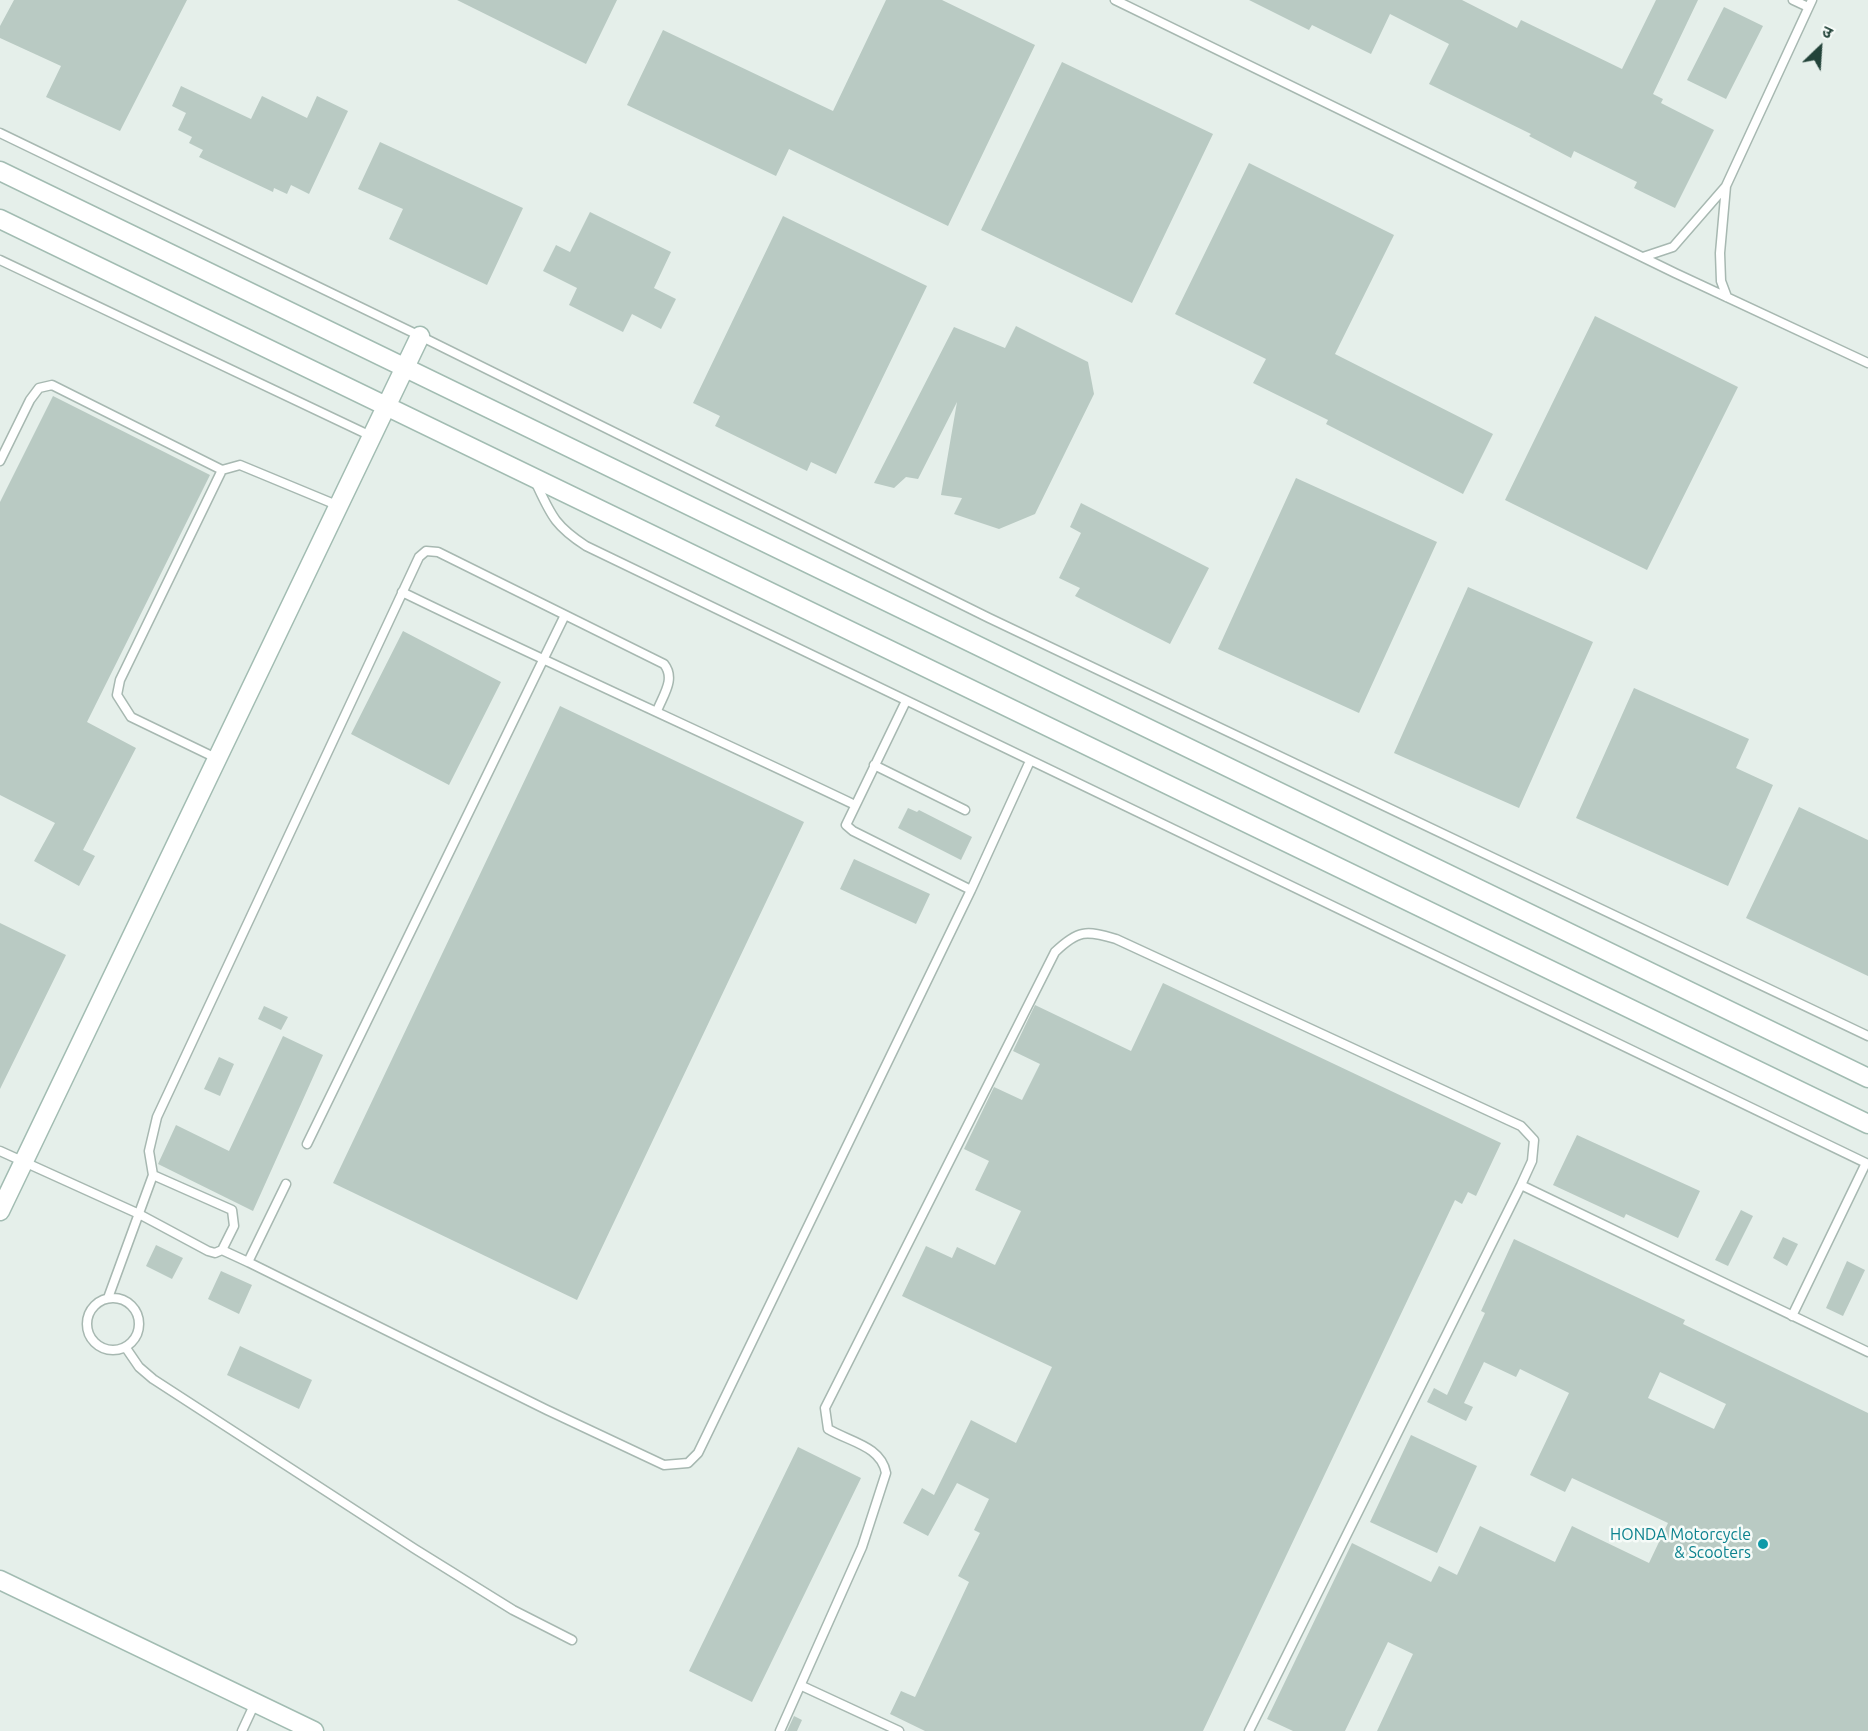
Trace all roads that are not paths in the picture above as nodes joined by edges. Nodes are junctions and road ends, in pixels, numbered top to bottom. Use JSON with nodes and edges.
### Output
{"nodes":[{"id":1,"x":1115,"y":0,"type":"edge"},
{"id":2,"x":1793,"y":0,"type":"edge"},
{"id":3,"x":1810,"y":4,"type":"edge"},
{"id":4,"x":0,"y":133,"type":"edge"},
{"id":5,"x":0,"y":171,"type":"edge"},
{"id":6,"x":1726,"y":186,"type":"junction"},
{"id":7,"x":0,"y":219,"type":"edge"},
{"id":8,"x":1643,"y":257,"type":"junction"},
{"id":9,"x":0,"y":260,"type":"edge"},
{"id":10,"x":1727,"y":297,"type":"junction"},
{"id":11,"x":420,"y":336,"type":"junction"},
{"id":12,"x":1868,"y":363,"type":"edge"},
{"id":13,"x":406,"y":368,"type":"junction"},
{"id":14,"x":388,"y":405,"type":"junction"},
{"id":15,"x":373,"y":437,"type":"junction"},
{"id":16,"x":0,"y":461,"type":"edge"},
{"id":17,"x":222,"y":470,"type":"junction"},
{"id":18,"x":532,"y":476,"type":"junction"},
{"id":19,"x":340,"y":506,"type":"junction"},
{"id":20,"x":402,"y":592,"type":"junction"},
{"id":21,"x":565,"y":615,"type":"junction"},
{"id":22,"x":543,"y":661,"type":"junction"},
{"id":23,"x":906,"y":701,"type":"junction"},
{"id":24,"x":657,"y":711,"type":"junction"},
{"id":25,"x":218,"y":759,"type":"junction"},
{"id":26,"x":1030,"y":761,"type":"junction"},
{"id":27,"x":874,"y":765,"type":"junction"},
{"id":28,"x":855,"y":804,"type":"junction"},
{"id":29,"x":965,"y":810,"type":"dead end"},
{"id":30,"x":971,"y":890,"type":"junction"},
{"id":31,"x":1868,"y":1036,"type":"edge"},
{"id":32,"x":1868,"y":1078,"type":"edge"},
{"id":33,"x":1868,"y":1124,"type":"edge"},
{"id":34,"x":307,"y":1144,"type":"dead end"},
{"id":35,"x":0,"y":1151,"type":"edge"},
{"id":36,"x":24,"y":1163,"type":"junction"},
{"id":37,"x":1867,"y":1163,"type":"edge"},
{"id":38,"x":153,"y":1175,"type":"junction"},
{"id":39,"x":285,"y":1184,"type":"dead end"},
{"id":40,"x":1521,"y":1185,"type":"junction"},
{"id":41,"x":0,"y":1211,"type":"edge"},
{"id":42,"x":139,"y":1214,"type":"junction"},
{"id":43,"x":222,"y":1250,"type":"junction"},
{"id":44,"x":248,"y":1262,"type":"junction"},
{"id":45,"x":108,"y":1298,"type":"junction"},
{"id":46,"x":1792,"y":1316,"type":"junction"},
{"id":47,"x":126,"y":1348,"type":"junction"},
{"id":48,"x":1868,"y":1352,"type":"edge"},
{"id":49,"x":0,"y":1580,"type":"edge"},
{"id":50,"x":572,"y":1641,"type":"dead end"},
{"id":51,"x":802,"y":1686,"type":"junction"},
{"id":52,"x":255,"y":1703,"type":"junction"},
{"id":53,"x":242,"y":1731,"type":"edge"},
{"id":54,"x":314,"y":1731,"type":"edge"},
{"id":55,"x":780,"y":1731,"type":"edge"},
{"id":56,"x":899,"y":1731,"type":"edge"},
{"id":57,"x":1249,"y":1731,"type":"edge"}],
"edges":[{"from":1,"to":8,"type":"lane"},
{"from":2,"to":3,"type":"lane"},
{"from":3,"to":6,"type":"lane"},
{"from":4,"to":11,"type":"lane"},
{"from":5,"to":13,"type":"street"},
{"from":6,"to":8,"type":"lane"},
{"from":6,"to":10,"type":"lane"},
{"from":7,"to":14,"type":"street"},
{"from":8,"to":10,"type":"lane"},
{"from":9,"to":15,"type":"lane"},
{"from":10,"to":12,"type":"lane"},
{"from":11,"to":13,"type":"street"},
{"from":11,"to":31,"type":"lane"},
{"from":13,"to":14,"type":"street"},
{"from":13,"to":32,"type":"street"},
{"from":14,"to":15,"type":"street"},
{"from":14,"to":18,"type":"street"},
{"from":15,"to":19,"type":"street"},
{"from":16,"to":17,"type":"lane"},
{"from":17,"to":19,"type":"lane"},
{"from":17,"to":25,"type":"lane"},
{"from":18,"to":23,"type":"lane"},
{"from":18,"to":33,"type":"street"},
{"from":19,"to":25,"type":"street"},
{"from":20,"to":21,"type":"lane"},
{"from":20,"to":22,"type":"lane"},
{"from":20,"to":38,"type":"lane"},
{"from":21,"to":22,"type":"lane"},
{"from":21,"to":24,"type":"lane"},
{"from":22,"to":24,"type":"lane"},
{"from":22,"to":34,"type":"lane"},
{"from":23,"to":26,"type":"lane"},
{"from":23,"to":27,"type":"lane"},
{"from":24,"to":28,"type":"lane"},
{"from":25,"to":36,"type":"street"},
{"from":26,"to":30,"type":"lane"},
{"from":26,"to":37,"type":"lane"},
{"from":27,"to":28,"type":"lane"},
{"from":27,"to":29,"type":"lane"},
{"from":28,"to":30,"type":"lane"},
{"from":30,"to":44,"type":"lane"},
{"from":35,"to":36,"type":"lane"},
{"from":36,"to":41,"type":"street"},
{"from":36,"to":42,"type":"lane"},
{"from":37,"to":46,"type":"lane"},
{"from":38,"to":42,"type":"lane"},
{"from":38,"to":43,"type":"lane"},
{"from":39,"to":44,"type":"lane"},
{"from":40,"to":46,"type":"lane"},
{"from":40,"to":51,"type":"lane"},
{"from":40,"to":57,"type":"lane"},
{"from":42,"to":43,"type":"lane"},
{"from":42,"to":45,"type":"lane"},
{"from":43,"to":44,"type":"lane"},
{"from":45,"to":47,"type":"lane"},
{"from":45,"to":47,"type":"lane"},
{"from":46,"to":48,"type":"lane"},
{"from":47,"to":50,"type":"lane"},
{"from":49,"to":52,"type":"street"},
{"from":51,"to":55,"type":"lane"},
{"from":51,"to":56,"type":"lane"},
{"from":52,"to":53,"type":"lane"},
{"from":52,"to":54,"type":"street"}]}
